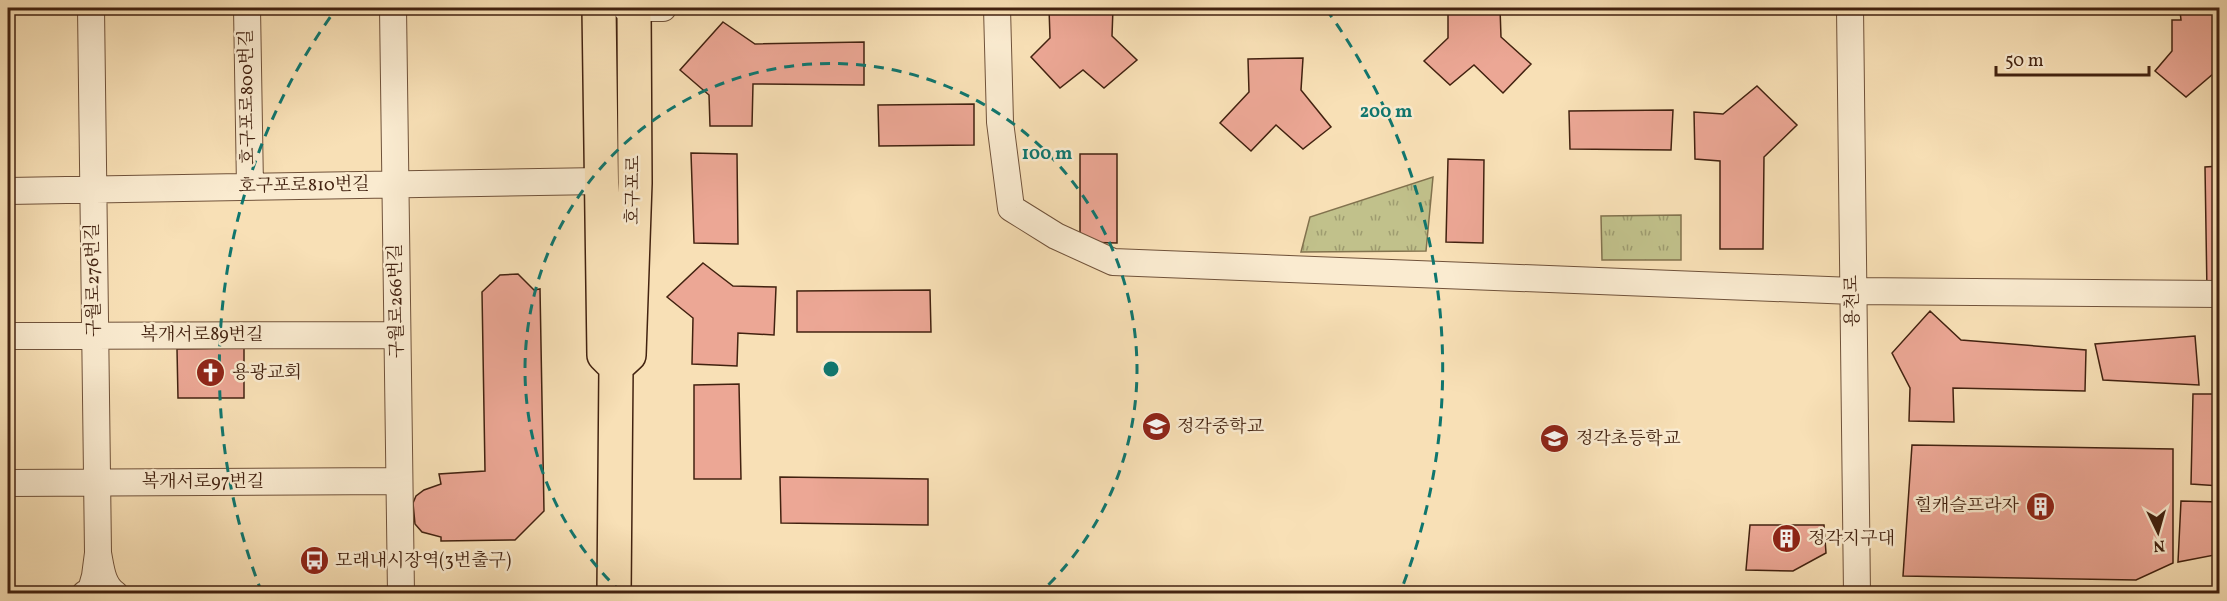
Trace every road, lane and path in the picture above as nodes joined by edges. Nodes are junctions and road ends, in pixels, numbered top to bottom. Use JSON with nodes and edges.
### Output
{"nodes":[{"id":1,"x":91,"y":8,"type":"edge"},
{"id":2,"x":247,"y":8,"type":"edge"},
{"id":3,"x":393,"y":8,"type":"edge"},
{"id":4,"x":599,"y":8,"type":"edge"},
{"id":5,"x":626,"y":8,"type":"edge"},
{"id":6,"x":634,"y":8,"type":"edge"},
{"id":7,"x":663,"y":8,"type":"edge"},
{"id":8,"x":997,"y":8,"type":"edge"},
{"id":9,"x":1850,"y":8,"type":"edge"},
{"id":10,"x":1796,"y":10,"type":"dead end"},
{"id":11,"x":1909,"y":11,"type":"dead end"},
{"id":12,"x":601,"y":181,"type":"junction"},
{"id":13,"x":395,"y":185,"type":"junction"},
{"id":14,"x":250,"y":187,"type":"junction"},
{"id":15,"x":93,"y":190,"type":"junction"},
{"id":16,"x":8,"y":191,"type":"edge"},
{"id":17,"x":1853,"y":291,"type":"junction"},
{"id":18,"x":2220,"y":294,"type":"edge"},
{"id":19,"x":397,"y":334,"type":"junction"},
{"id":20,"x":95,"y":335,"type":"junction"},
{"id":21,"x":8,"y":336,"type":"edge"},
{"id":22,"x":616,"y":367,"type":"junction"},
{"id":23,"x":399,"y":481,"type":"junction"},
{"id":24,"x":97,"y":482,"type":"junction"},
{"id":25,"x":8,"y":483,"type":"edge"},
{"id":26,"x":98,"y":553,"type":"junction"},
{"id":27,"x":85,"y":594,"type":"edge"},
{"id":28,"x":115,"y":594,"type":"edge"},
{"id":29,"x":401,"y":594,"type":"edge"},
{"id":30,"x":614,"y":594,"type":"edge"},
{"id":31,"x":1857,"y":594,"type":"edge"}],
"edges":[{"from":1,"to":15,"type":"street","name":"구월로276번길"},
{"from":2,"to":14,"type":"street","name":"호구포로800번길"},
{"from":3,"to":13,"type":"street","name":"구월로266번길"},
{"from":4,"to":12,"type":"main road","name":"호구포로"},
{"from":5,"to":6,"type":"street"},
{"from":6,"to":7,"type":"street"},
{"from":6,"to":22,"type":"main road","name":"호구포로"},
{"from":8,"to":17,"type":"street"},
{"from":9,"to":17,"type":"street","name":"용천로"},
{"from":10,"to":11,"type":"path","bridge":true},
{"from":12,"to":13,"type":"street","name":"호구포로810번길"},
{"from":12,"to":22,"type":"main road","name":"호구포로"},
{"from":13,"to":14,"type":"street","name":"호구포로810번길"},
{"from":13,"to":19,"type":"street","name":"구월로266번길"},
{"from":14,"to":15,"type":"street","name":"호구포로810번길"},
{"from":15,"to":16,"type":"street","name":"호구포로810번길"},
{"from":15,"to":20,"type":"street","name":"구월로276번길"},
{"from":17,"to":18,"type":"street"},
{"from":17,"to":31,"type":"street","name":"용천로"},
{"from":19,"to":20,"type":"street","name":"복개서로89번길"},
{"from":19,"to":23,"type":"street","name":"구월로266번길"},
{"from":20,"to":21,"type":"street","name":"복개서로89번길"},
{"from":20,"to":24,"type":"street","name":"구월로276번길"},
{"from":22,"to":30,"type":"main road","name":"호구포로"},
{"from":23,"to":24,"type":"street","name":"복개서로97번길"},
{"from":23,"to":29,"type":"street","name":"구월로266번길"},
{"from":24,"to":25,"type":"street","name":"복개서로97번길"},
{"from":24,"to":26,"type":"street","name":"구월로276번길"},
{"from":26,"to":27,"type":"street"},
{"from":26,"to":28,"type":"street"}]}
